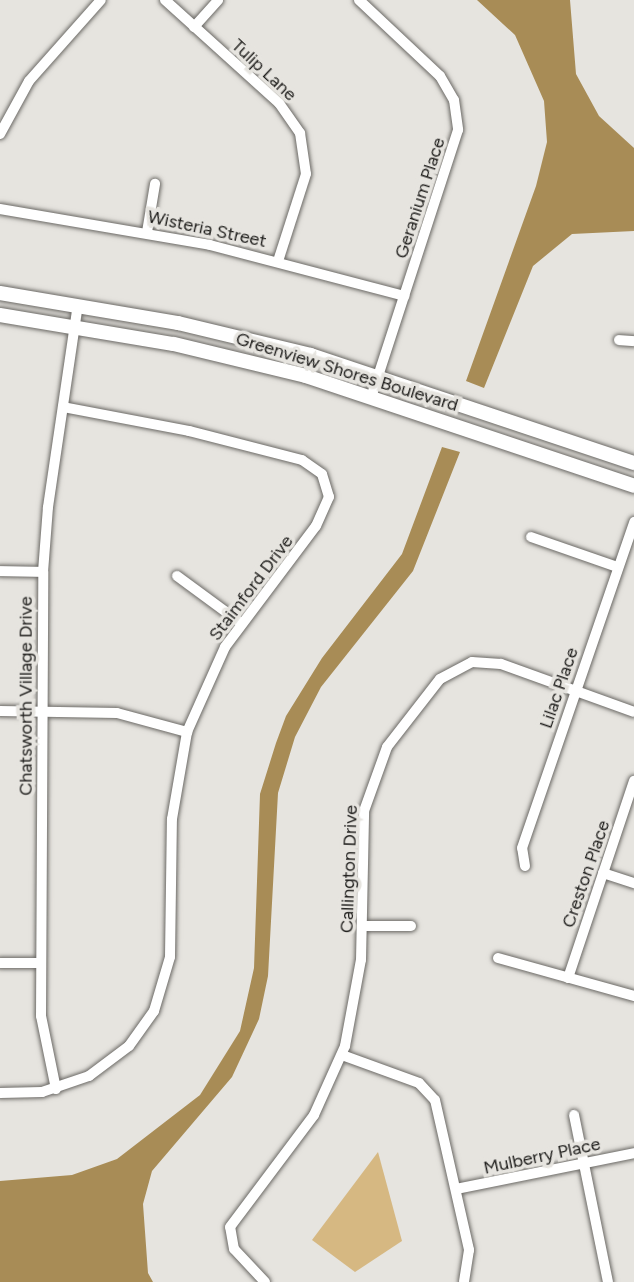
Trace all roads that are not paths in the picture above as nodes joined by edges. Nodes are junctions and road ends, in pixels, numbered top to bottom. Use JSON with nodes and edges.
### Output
{"nodes":[{"id":1,"x":101,"y":0,"type":"edge"},
{"id":2,"x":165,"y":0,"type":"edge"},
{"id":3,"x":218,"y":0,"type":"edge"},
{"id":4,"x":359,"y":0,"type":"edge"},
{"id":5,"x":194,"y":27,"type":"junction"},
{"id":6,"x":0,"y":134,"type":"edge"},
{"id":7,"x":155,"y":184,"type":"dead end"},
{"id":8,"x":0,"y":209,"type":"edge"},
{"id":9,"x":147,"y":232,"type":"junction"},
{"id":10,"x":278,"y":261,"type":"junction"},
{"id":11,"x":0,"y":293,"type":"edge"},
{"id":12,"x":404,"y":296,"type":"junction"},
{"id":13,"x":78,"y":305,"type":"junction"},
{"id":14,"x":0,"y":315,"type":"edge"},
{"id":15,"x":75,"y":327,"type":"junction"},
{"id":16,"x":619,"y":340,"type":"dead end"},
{"id":17,"x":634,"y":341,"type":"edge"},
{"id":18,"x":378,"y":376,"type":"junction"},
{"id":19,"x":371,"y":397,"type":"junction"},
{"id":20,"x":63,"y":407,"type":"junction"},
{"id":21,"x":634,"y":463,"type":"edge"},
{"id":22,"x":634,"y":486,"type":"edge"},
{"id":23,"x":634,"y":522,"type":"edge"},
{"id":24,"x":531,"y":537,"type":"dead end"},
{"id":25,"x":617,"y":567,"type":"junction"},
{"id":26,"x":0,"y":571,"type":"edge"},
{"id":27,"x":43,"y":572,"type":"junction"},
{"id":28,"x":177,"y":576,"type":"dead end"},
{"id":29,"x":241,"y":623,"type":"junction"},
{"id":30,"x":574,"y":690,"type":"junction"},
{"id":31,"x":0,"y":711,"type":"edge"},
{"id":32,"x":42,"y":711,"type":"junction"},
{"id":33,"x":634,"y":712,"type":"edge"},
{"id":34,"x":187,"y":732,"type":"junction"},
{"id":35,"x":634,"y":781,"type":"edge"},
{"id":36,"x":525,"y":866,"type":"dead end"},
{"id":37,"x":603,"y":873,"type":"junction"},
{"id":38,"x":634,"y":883,"type":"edge"},
{"id":39,"x":362,"y":926,"type":"junction"},
{"id":40,"x":411,"y":926,"type":"dead end"},
{"id":41,"x":498,"y":958,"type":"dead end"},
{"id":42,"x":0,"y":963,"type":"edge"},
{"id":43,"x":41,"y":963,"type":"junction"},
{"id":44,"x":568,"y":978,"type":"junction"},
{"id":45,"x":634,"y":996,"type":"edge"},
{"id":46,"x":342,"y":1055,"type":"junction"},
{"id":47,"x":56,"y":1089,"type":"junction"},
{"id":48,"x":0,"y":1093,"type":"edge"},
{"id":49,"x":574,"y":1115,"type":"dead end"},
{"id":50,"x":634,"y":1153,"type":"edge"},
{"id":51,"x":584,"y":1163,"type":"junction"},
{"id":52,"x":456,"y":1189,"type":"junction"},
{"id":53,"x":265,"y":1282,"type":"edge"},
{"id":54,"x":464,"y":1282,"type":"edge"},
{"id":55,"x":608,"y":1282,"type":"edge"}],
"edges":[{"from":1,"to":6,"type":"street"},
{"from":2,"to":5,"type":"street","name":"Tulip Lane"},
{"from":3,"to":5,"type":"street"},
{"from":4,"to":12,"type":"street","name":"Geranium Place"},
{"from":5,"to":10,"type":"street","name":"Tulip Lane"},
{"from":7,"to":9,"type":"street"},
{"from":8,"to":9,"type":"street","name":"Wisteria Street"},
{"from":9,"to":10,"type":"street","name":"Wisteria Street"},
{"from":10,"to":12,"type":"street","name":"Wisteria Street"},
{"from":11,"to":13,"type":"street","name":"Greenview Shores Boulevard"},
{"from":12,"to":18,"type":"street","name":"Geranium Place"},
{"from":13,"to":15,"type":"street","name":"Chatsworth Village Drive"},
{"from":13,"to":18,"type":"street","name":"Greenview Shores Boulevard"},
{"from":14,"to":15,"type":"street","name":"Greenview Shores Boulevard"},
{"from":15,"to":19,"type":"street","name":"Greenview Shores Boulevard"},
{"from":15,"to":20,"type":"street","name":"Chatsworth Village Drive"},
{"from":16,"to":17,"type":"street"},
{"from":18,"to":19,"type":"street","name":"Geranium Place"},
{"from":18,"to":21,"type":"street","name":"Greenview Shores Boulevard"},
{"from":19,"to":22,"type":"street","name":"Greenview Shores Boulevard"},
{"from":20,"to":27,"type":"street","name":"Chatsworth Village Drive"},
{"from":20,"to":29,"type":"street","name":"Staimford Drive"},
{"from":23,"to":25,"type":"street","name":"Lilac Place"},
{"from":24,"to":25,"type":"street"},
{"from":25,"to":30,"type":"street","name":"Lilac Place"},
{"from":26,"to":27,"type":"street"},
{"from":27,"to":32,"type":"street","name":"Chatsworth Village Drive"},
{"from":28,"to":29,"type":"street"},
{"from":29,"to":34,"type":"street","name":"Staimford Drive"},
{"from":30,"to":33,"type":"street"},
{"from":30,"to":36,"type":"street","name":"Lilac Place"},
{"from":30,"to":39,"type":"street","name":"Callington Drive"},
{"from":31,"to":32,"type":"street"},
{"from":32,"to":34,"type":"street"},
{"from":32,"to":43,"type":"street","name":"Chatsworth Village Drive"},
{"from":34,"to":47,"type":"street","name":"Staimford Drive"},
{"from":35,"to":37,"type":"street","name":"Creston Place"},
{"from":37,"to":38,"type":"street"},
{"from":37,"to":44,"type":"street","name":"Creston Place"},
{"from":39,"to":40,"type":"street"},
{"from":39,"to":46,"type":"street","name":"Callington Drive"},
{"from":41,"to":44,"type":"street"},
{"from":42,"to":43,"type":"street"},
{"from":43,"to":47,"type":"street","name":"Chatsworth Village Drive"},
{"from":44,"to":45,"type":"street"},
{"from":46,"to":52,"type":"street"},
{"from":46,"to":53,"type":"street","name":"Callington Drive"},
{"from":47,"to":48,"type":"street","name":"Staimford Drive"},
{"from":49,"to":51,"type":"street"},
{"from":50,"to":51,"type":"street","name":"Mulberry Place"},
{"from":51,"to":52,"type":"street","name":"Mulberry Place"},
{"from":51,"to":55,"type":"street"},
{"from":52,"to":54,"type":"street"}]}
